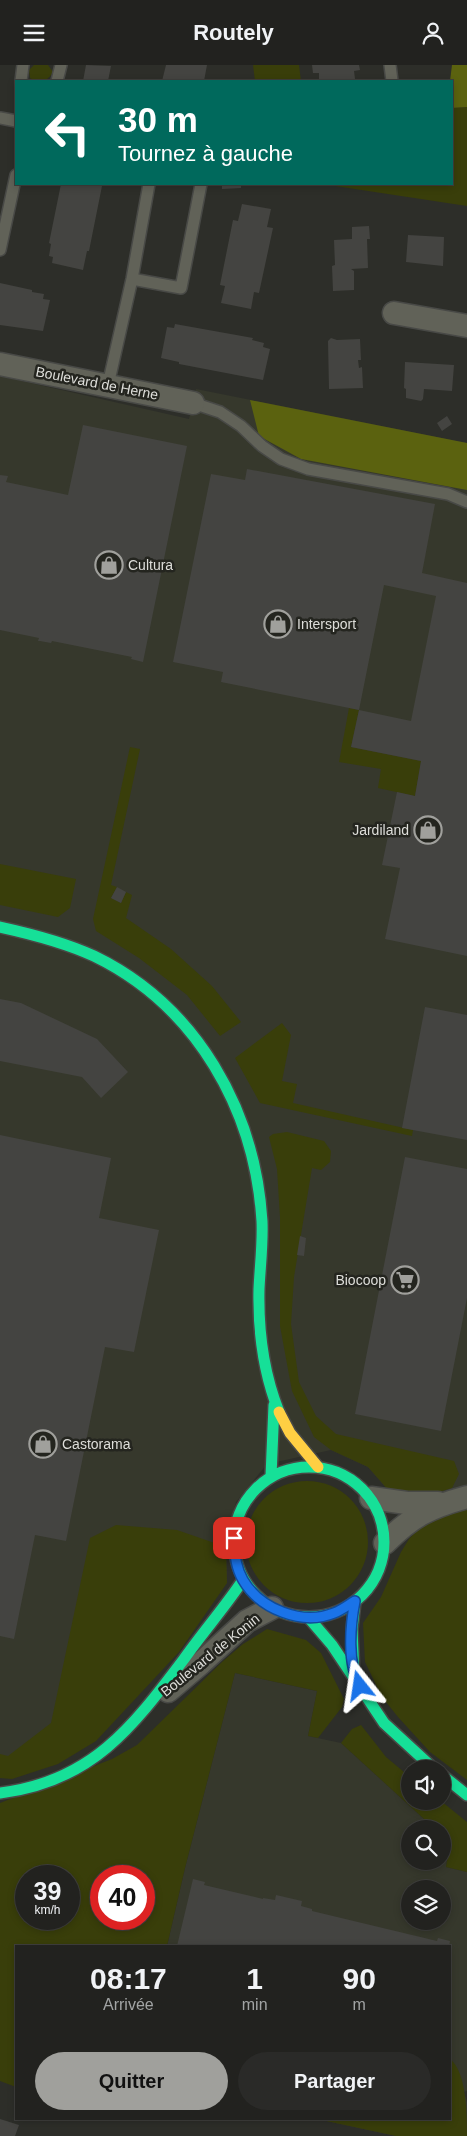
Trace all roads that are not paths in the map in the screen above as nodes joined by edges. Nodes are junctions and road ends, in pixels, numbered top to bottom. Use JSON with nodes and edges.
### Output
{"nodes":[{"id":1,"x":23,"y":65,"type":"edge"},
{"id":2,"x":60,"y":65,"type":"edge"},
{"id":3,"x":390,"y":65,"type":"edge"},
{"id":4,"x":21,"y":80,"type":"edge"},
{"id":5,"x":57,"y":80,"type":"edge"},
{"id":6,"x":392,"y":80,"type":"edge"},
{"id":7,"x":0,"y":118,"type":"edge"},
{"id":8,"x":15,"y":121,"type":"edge"},
{"id":9,"x":15,"y":180,"type":"edge"},
{"id":10,"x":149,"y":185,"type":"edge"},
{"id":11,"x":201,"y":185,"type":"edge"},
{"id":12,"x":0,"y":250,"type":"edge"},
{"id":13,"x":132,"y":279,"type":"junction"},
{"id":14,"x":394,"y":313,"type":"dead end"},
{"id":15,"x":467,"y":326,"type":"edge"},
{"id":16,"x":0,"y":364,"type":"edge"},
{"id":17,"x":108,"y":385,"type":"junction"},
{"id":18,"x":193,"y":403,"type":"joint"},
{"id":19,"x":467,"y":502,"type":"edge"},
{"id":20,"x":0,"y":927,"type":"edge"},
{"id":21,"x":273,"y":1398,"type":"junction"},
{"id":22,"x":318,"y":1467,"type":"junction"},
{"id":23,"x":271,"y":1476,"type":"junction"},
{"id":24,"x":467,"y":1497,"type":"edge"},
{"id":25,"x":371,"y":1498,"type":"junction"},
{"id":26,"x":444,"y":1503,"type":"junction"},
{"id":27,"x":385,"y":1543,"type":"junction"},
{"id":28,"x":243,"y":1580,"type":"junction"},
{"id":29,"x":355,"y":1601,"type":"junction"},
{"id":30,"x":272,"y":1608,"type":"junction"},
{"id":31,"x":308,"y":1617,"type":"junction"},
{"id":32,"x":354,"y":1677,"type":"junction"},
{"id":33,"x":149,"y":1705,"type":"junction"},
{"id":34,"x":423,"y":1760,"type":"edge"},
{"id":35,"x":451,"y":1782,"type":"edge"},
{"id":36,"x":0,"y":1793,"type":"edge"},
{"id":37,"x":467,"y":1795,"type":"edge"}],
"edges":[{"from":1,"to":4,"type":"lane"},
{"from":2,"to":5,"type":"lane"},
{"from":3,"to":6,"type":"lane"},
{"from":7,"to":8,"type":"lane"},
{"from":9,"to":12,"type":"lane"},
{"from":10,"to":13,"type":"lane"},
{"from":11,"to":13,"type":"lane"},
{"from":13,"to":17,"type":"lane"},
{"from":14,"to":15,"type":"street"},
{"from":16,"to":17,"type":"street","name":"Boulevard de Herne"},
{"from":17,"to":18,"type":"street","name":"Boulevard de Herne"},
{"from":18,"to":19,"type":"lane"},
{"from":20,"to":21,"type":"street"},
{"from":21,"to":22,"type":"street"},
{"from":21,"to":23,"type":"street"},
{"from":22,"to":23,"type":"street"},
{"from":22,"to":25,"type":"street"},
{"from":23,"to":28,"type":"street"},
{"from":24,"to":26,"type":"street"},
{"from":25,"to":26,"type":"street"},
{"from":25,"to":27,"type":"street"},
{"from":26,"to":27,"type":"street"},
{"from":27,"to":29,"type":"street"},
{"from":28,"to":30,"type":"street"},
{"from":28,"to":33,"type":"street","name":"Boulevard de Konin"},
{"from":29,"to":31,"type":"street"},
{"from":29,"to":32,"type":"street"},
{"from":30,"to":31,"type":"street"},
{"from":30,"to":33,"type":"street","name":"Boulevard de Konin"},
{"from":31,"to":32,"type":"street"},
{"from":32,"to":34,"type":"street"},
{"from":33,"to":36,"type":"street","name":"Boulevard de Konin"},
{"from":35,"to":37,"type":"street"}]}
